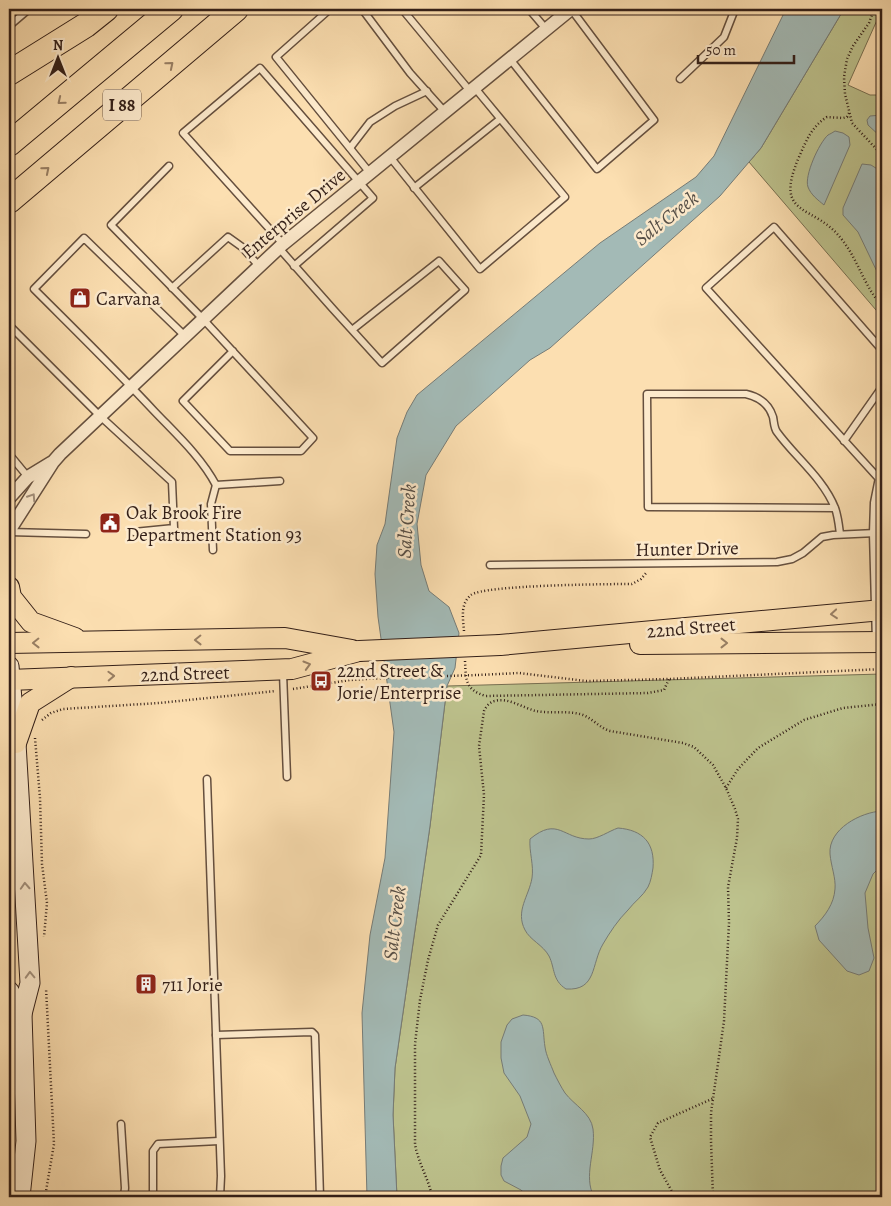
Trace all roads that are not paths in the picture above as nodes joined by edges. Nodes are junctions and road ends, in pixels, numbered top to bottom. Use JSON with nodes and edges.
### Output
{"nodes":[{"id":1,"x":30,"y":9,"type":"edge"},
{"id":2,"x":106,"y":9,"type":"edge"},
{"id":3,"x":151,"y":9,"type":"edge"},
{"id":4,"x":171,"y":9,"type":"edge"},
{"id":5,"x":236,"y":9,"type":"edge"},
{"id":6,"x":330,"y":9,"type":"edge"},
{"id":7,"x":362,"y":9,"type":"edge"},
{"id":8,"x":402,"y":9,"type":"edge"},
{"id":9,"x":529,"y":9,"type":"edge"},
{"id":10,"x":735,"y":9,"type":"edge"},
{"id":11,"x":564,"y":11,"type":"edge"},
{"id":12,"x":9,"y":26,"type":"edge"},
{"id":13,"x":546,"y":29,"type":"junction"},
{"id":14,"x":125,"y":48,"type":"junction"},
{"id":15,"x":510,"y":59,"type":"junction"},
{"id":16,"x":9,"y":73,"type":"edge"},
{"id":17,"x":680,"y":79,"type":"dead end"},
{"id":18,"x":473,"y":90,"type":"junction"},
{"id":19,"x":426,"y":92,"type":"junction"},
{"id":20,"x":445,"y":112,"type":"junction"},
{"id":21,"x":500,"y":118,"type":"junction"},
{"id":22,"x":9,"y":144,"type":"edge"},
{"id":23,"x":350,"y":148,"type":"junction"},
{"id":24,"x":390,"y":158,"type":"junction"},
{"id":25,"x":169,"y":166,"type":"dead end"},
{"id":26,"x":370,"y":173,"type":"junction"},
{"id":27,"x":359,"y":183,"type":"junction"},
{"id":28,"x":414,"y":188,"type":"junction"},
{"id":29,"x":9,"y":201,"type":"edge"},
{"id":30,"x":281,"y":246,"type":"junction"},
{"id":31,"x":258,"y":266,"type":"junction"},
{"id":32,"x":294,"y":266,"type":"junction"},
{"id":33,"x":172,"y":288,"type":"junction"},
{"id":34,"x":203,"y":319,"type":"junction"},
{"id":35,"x":9,"y":328,"type":"edge"},
{"id":36,"x":352,"y":330,"type":"junction"},
{"id":37,"x":185,"y":336,"type":"junction"},
{"id":38,"x":882,"y":350,"type":"edge"},
{"id":39,"x":233,"y":351,"type":"junction"},
{"id":40,"x":131,"y":387,"type":"junction"},
{"id":41,"x":882,"y":387,"type":"edge"},
{"id":42,"x":100,"y":416,"type":"junction"},
{"id":43,"x":844,"y":441,"type":"junction"},
{"id":44,"x":9,"y":454,"type":"edge"},
{"id":45,"x":53,"y":462,"type":"junction"},
{"id":46,"x":28,"y":477,"type":"junction"},
{"id":47,"x":882,"y":479,"type":"edge"},
{"id":48,"x":280,"y":481,"type":"dead end"},
{"id":49,"x":216,"y":485,"type":"junction"},
{"id":50,"x":9,"y":498,"type":"edge"},
{"id":51,"x":835,"y":508,"type":"junction"},
{"id":52,"x":9,"y":532,"type":"edge"},
{"id":53,"x":134,"y":532,"type":"dead end"},
{"id":54,"x":876,"y":533,"type":"junction"},
{"id":55,"x":86,"y":534,"type":"dead end"},
{"id":56,"x":840,"y":534,"type":"junction"},
{"id":57,"x":213,"y":550,"type":"dead end"},
{"id":58,"x":490,"y":565,"type":"dead end"},
{"id":59,"x":9,"y":587,"type":"edge"},
{"id":60,"x":881,"y":610,"type":"edge"},
{"id":61,"x":84,"y":642,"type":"junction"},
{"id":62,"x":881,"y":642,"type":"edge"},
{"id":63,"x":9,"y":643,"type":"edge"},
{"id":64,"x":500,"y":644,"type":"junction"},
{"id":65,"x":359,"y":651,"type":"junction"},
{"id":66,"x":9,"y":666,"type":"edge"},
{"id":67,"x":283,"y":670,"type":"junction"},
{"id":68,"x":71,"y":677,"type":"junction"},
{"id":69,"x":9,"y":680,"type":"edge"},
{"id":70,"x":16,"y":743,"type":"junction"},
{"id":71,"x":287,"y":776,"type":"dead end"},
{"id":72,"x":207,"y":779,"type":"dead end"},
{"id":73,"x":9,"y":991,"type":"edge"},
{"id":74,"x":22,"y":1014,"type":"junction"},
{"id":75,"x":216,"y":1035,"type":"junction"},
{"id":76,"x":121,"y":1124,"type":"dead end"},
{"id":77,"x":220,"y":1141,"type":"junction"},
{"id":78,"x":20,"y":1197,"type":"edge"},
{"id":79,"x":124,"y":1197,"type":"edge"},
{"id":80,"x":153,"y":1197,"type":"edge"},
{"id":81,"x":220,"y":1197,"type":"edge"},
{"id":82,"x":320,"y":1197,"type":"edge"}],
"edges":[{"from":1,"to":12,"type":"lane"},
{"from":2,"to":16,"type":"highway"},
{"from":3,"to":14,"type":"highway"},
{"from":4,"to":14,"type":"highway","number":"I 88"},
{"from":29,"to":5,"type":"highway","number":"I 88","one_way":true},
{"from":6,"to":23,"type":"lane"},
{"from":7,"to":19,"type":"lane"},
{"from":8,"to":18,"type":"lane"},
{"from":9,"to":13,"type":"lane"},
{"from":10,"to":17,"type":"lane"},
{"from":11,"to":13,"type":"street","name":"Enterprise Drive"},
{"from":11,"to":15,"type":"lane"},
{"from":13,"to":15,"type":"street","name":"Enterprise Drive"},
{"from":14,"to":22,"type":"highway","number":"I 88","one_way":true},
{"from":15,"to":18,"type":"street","name":"Enterprise Drive"},
{"from":18,"to":20,"type":"street","name":"Enterprise Drive"},
{"from":18,"to":21,"type":"lane"},
{"from":19,"to":20,"type":"lane"},
{"from":19,"to":23,"type":"lane"},
{"from":20,"to":24,"type":"street","name":"Enterprise Drive"},
{"from":21,"to":28,"type":"lane"},
{"from":21,"to":28,"type":"lane"},
{"from":23,"to":26,"type":"lane"},
{"from":24,"to":26,"type":"street","name":"Enterprise Drive"},
{"from":24,"to":28,"type":"lane"},
{"from":25,"to":33,"type":"lane"},
{"from":26,"to":27,"type":"street","name":"Enterprise Drive"},
{"from":27,"to":30,"type":"street","name":"Enterprise Drive"},
{"from":27,"to":30,"type":"lane"},
{"from":27,"to":32,"type":"lane"},
{"from":30,"to":31,"type":"street","name":"Enterprise Drive"},
{"from":30,"to":32,"type":"lane"},
{"from":31,"to":33,"type":"lane"},
{"from":31,"to":34,"type":"street","name":"Enterprise Drive"},
{"from":32,"to":36,"type":"lane"},
{"from":33,"to":34,"type":"lane"},
{"from":34,"to":37,"type":"street","name":"Enterprise Drive"},
{"from":34,"to":39,"type":"lane"},
{"from":35,"to":42,"type":"lane"},
{"from":36,"to":36,"type":"lane"},
{"from":37,"to":40,"type":"street","name":"Enterprise Drive"},
{"from":37,"to":40,"type":"lane"},
{"from":38,"to":43,"type":"lane"},
{"from":39,"to":39,"type":"lane"},
{"from":40,"to":42,"type":"street","name":"Enterprise Drive"},
{"from":40,"to":49,"type":"lane"},
{"from":41,"to":43,"type":"lane"},
{"from":42,"to":45,"type":"street","name":"Enterprise Drive"},
{"from":42,"to":53,"type":"lane"},
{"from":43,"to":47,"type":"lane"},
{"from":44,"to":46,"type":"lane"},
{"from":45,"to":46,"type":"street","name":"Enterprise Drive"},
{"from":52,"to":45,"type":"street","name":"Enterprise Drive","one_way":true},
{"from":46,"to":50,"type":"street","name":"Enterprise Drive"},
{"from":47,"to":54,"type":"street"},
{"from":48,"to":49,"type":"lane"},
{"from":49,"to":57,"type":"lane"},
{"from":51,"to":51,"type":"lane"},
{"from":51,"to":56,"type":"lane"},
{"from":52,"to":55,"type":"lane"},
{"from":54,"to":56,"type":"lane","name":"Hunter Drive"},
{"from":54,"to":60,"type":"street"},
{"from":56,"to":58,"type":"lane","name":"Hunter Drive"},
{"from":59,"to":61,"type":"main road"},
{"from":60,"to":62,"type":"street"},
{"from":60,"to":64,"type":"main road","name":"22nd Street","one_way":true},
{"from":61,"to":63,"type":"main road","name":"22nd Street","one_way":true},
{"from":65,"to":61,"type":"main road","name":"22nd Street","one_way":true},
{"from":64,"to":62,"type":"main road","name":"22nd Street","one_way":true},
{"from":64,"to":65,"type":"main road","name":"22nd Street","bridge":true},
{"from":67,"to":65,"type":"main road","name":"22nd Street","one_way":true},
{"from":66,"to":69,"type":"main road"},
{"from":68,"to":67,"type":"main road","name":"22nd Street","one_way":true},
{"from":67,"to":71,"type":"lane"},
{"from":68,"to":69,"type":"main road","name":"22nd Street"},
{"from":68,"to":70,"type":"main road"},
{"from":69,"to":70,"type":"main road"},
{"from":74,"to":70,"type":"main road","one_way":true},
{"from":72,"to":75,"type":"lane"},
{"from":73,"to":74,"type":"main road"},
{"from":74,"to":78,"type":"main road"},
{"from":75,"to":77,"type":"lane"},
{"from":75,"to":82,"type":"lane"},
{"from":76,"to":79,"type":"lane"},
{"from":77,"to":80,"type":"lane"},
{"from":77,"to":81,"type":"lane"}]}
